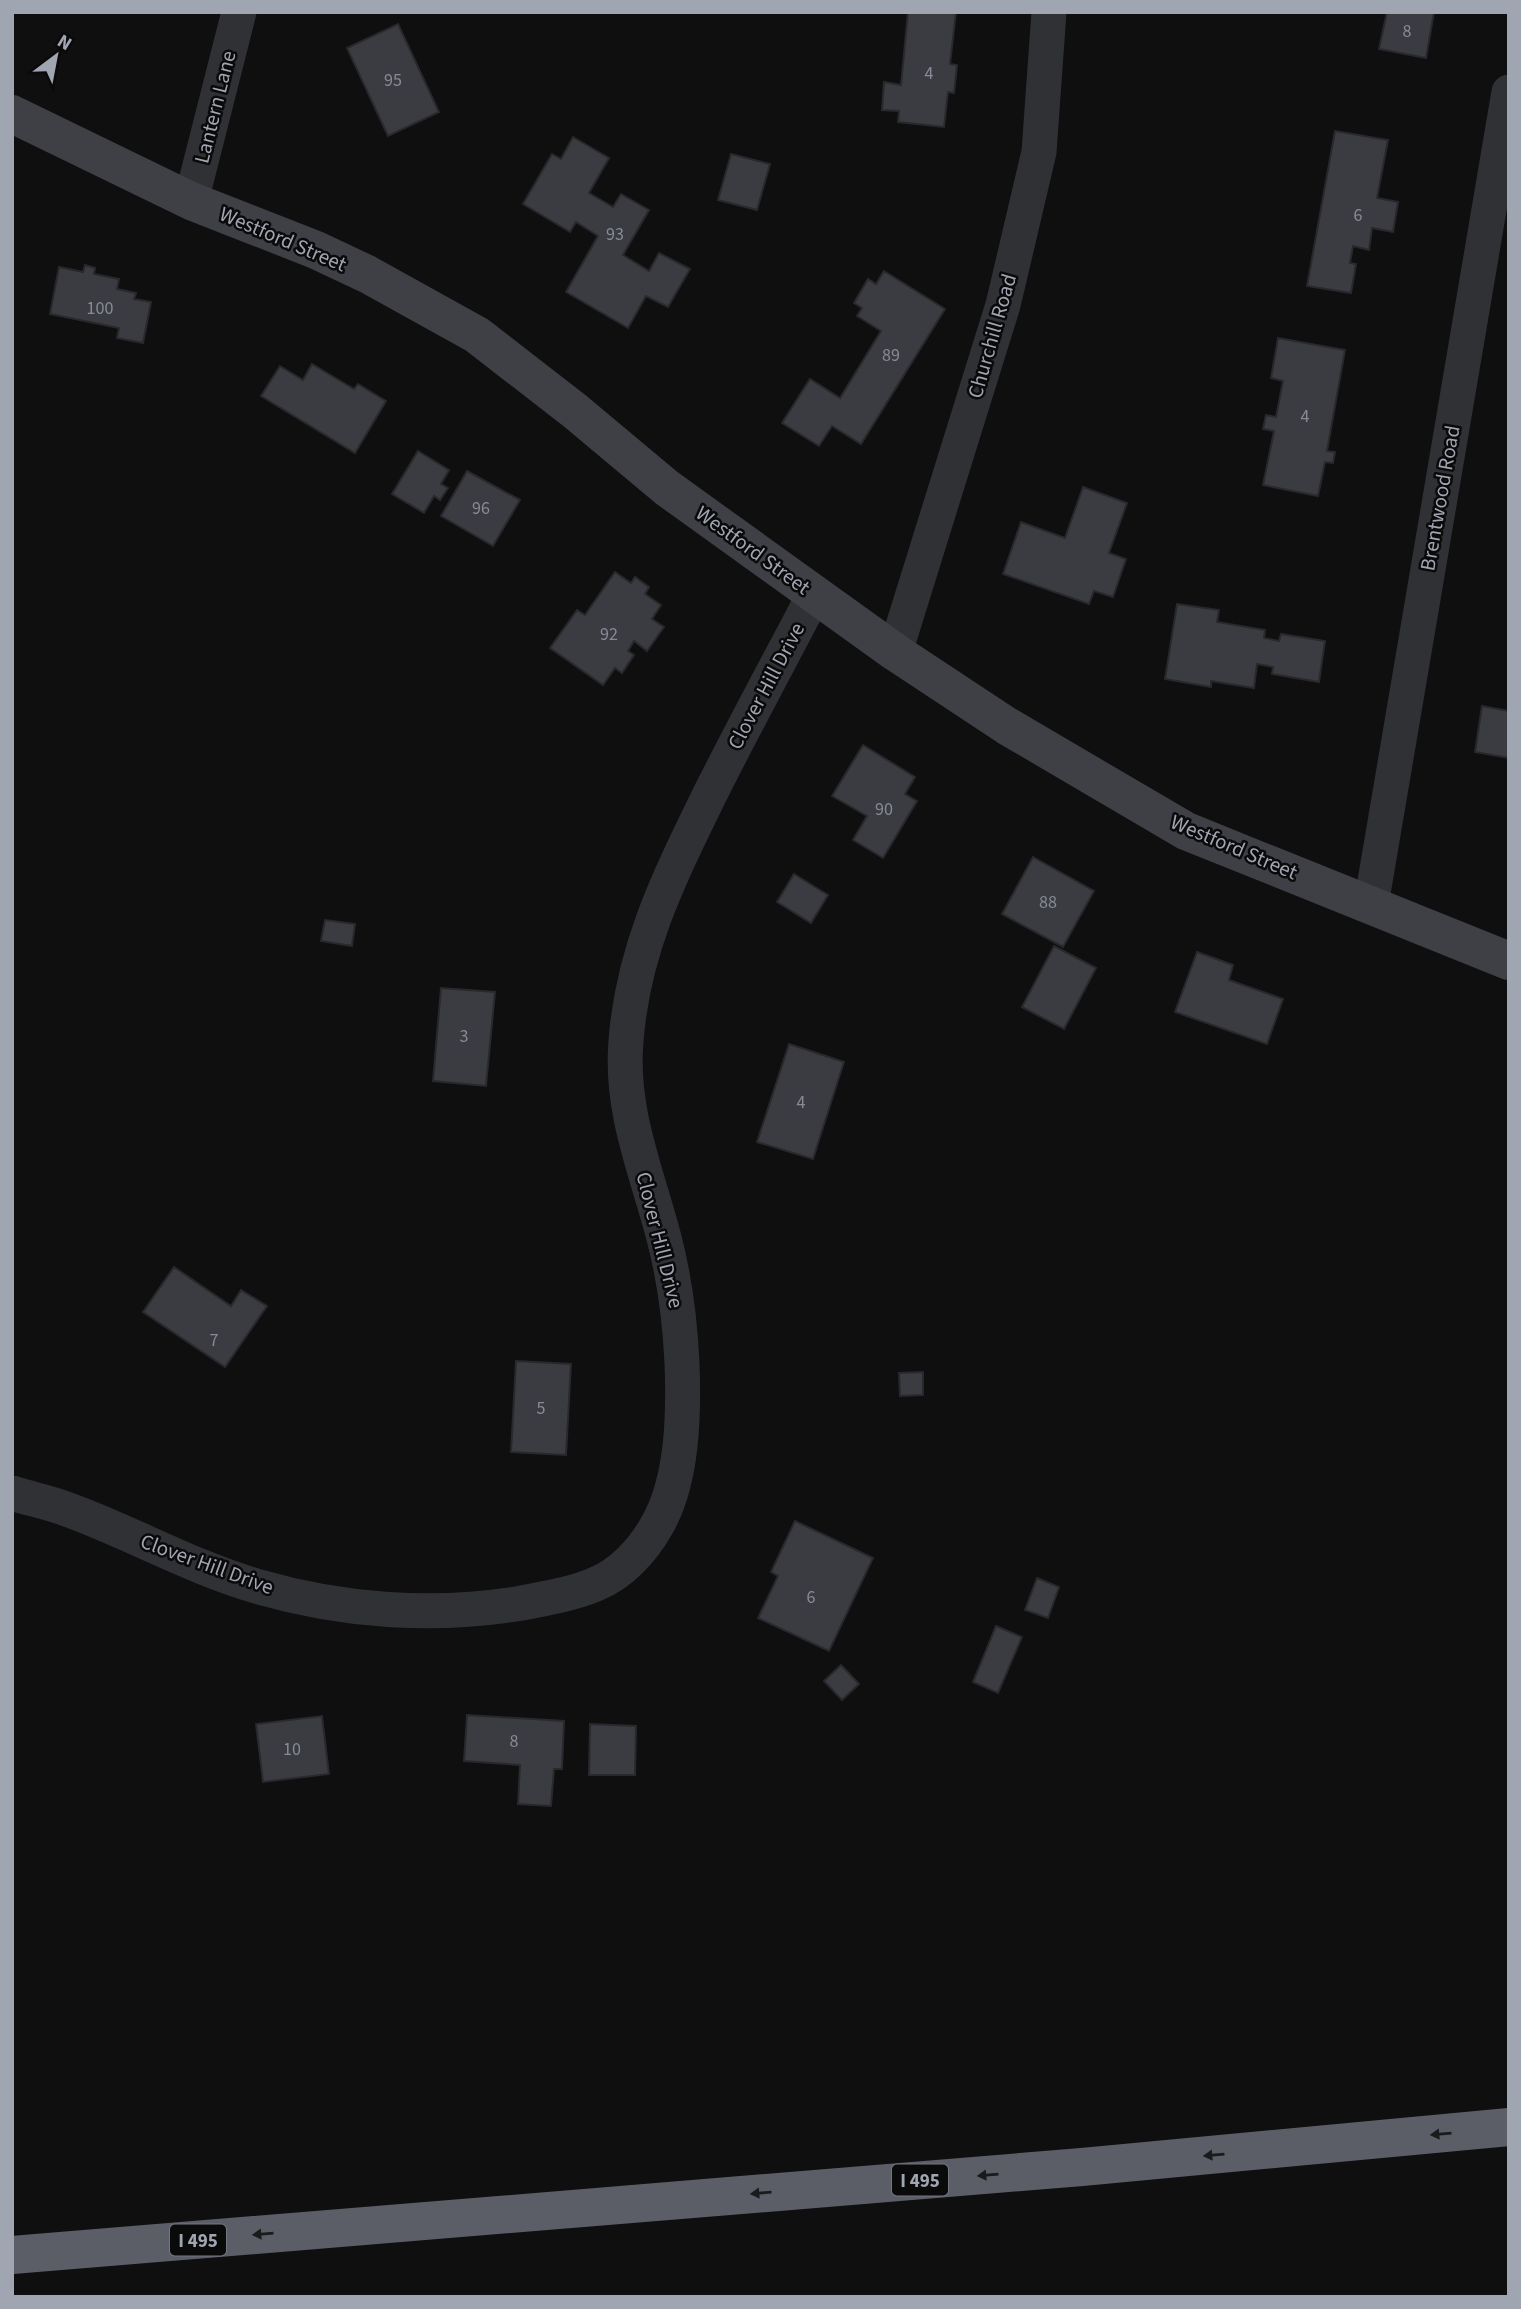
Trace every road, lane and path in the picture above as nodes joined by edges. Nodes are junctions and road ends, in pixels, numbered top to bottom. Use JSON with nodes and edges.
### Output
{"nodes":[{"id":1,"x":239,"y":12,"type":"edge"},
{"id":2,"x":1049,"y":12,"type":"edge"},
{"id":3,"x":1509,"y":92,"type":"edge"},
{"id":4,"x":12,"y":114,"type":"edge"},
{"id":5,"x":191,"y":201,"type":"junction"},
{"id":6,"x":814,"y":595,"type":"junction"},
{"id":7,"x":895,"y":652,"type":"junction"},
{"id":8,"x":1371,"y":905,"type":"junction"},
{"id":9,"x":1509,"y":961,"type":"edge"},
{"id":10,"x":12,"y":1493,"type":"edge"},
{"id":11,"x":1509,"y":2127,"type":"edge"},
{"id":12,"x":12,"y":2249,"type":"edge"},
{"id":13,"x":66,"y":2250,"type":"junction"},
{"id":14,"x":12,"y":2255,"type":"edge"}],
"edges":[{"from":1,"to":5,"type":"street","name":"Lantern Lane"},
{"from":2,"to":7,"type":"street","name":"Churchill Road"},
{"from":3,"to":8,"type":"street","name":"Brentwood Road"},
{"from":4,"to":5,"type":"main road","name":"Westford Street"},
{"from":5,"to":6,"type":"main road","name":"Westford Street"},
{"from":6,"to":7,"type":"main road","name":"Westford Street"},
{"from":6,"to":10,"type":"street","name":"Clover Hill Drive"},
{"from":7,"to":8,"type":"main road","name":"Westford Street"},
{"from":8,"to":9,"type":"main road","name":"Westford Street"},
{"from":11,"to":13,"type":"highway","number":"I 495","one_way":true},
{"from":12,"to":13,"type":"highway"},
{"from":13,"to":14,"type":"highway","number":"I 495"}]}
